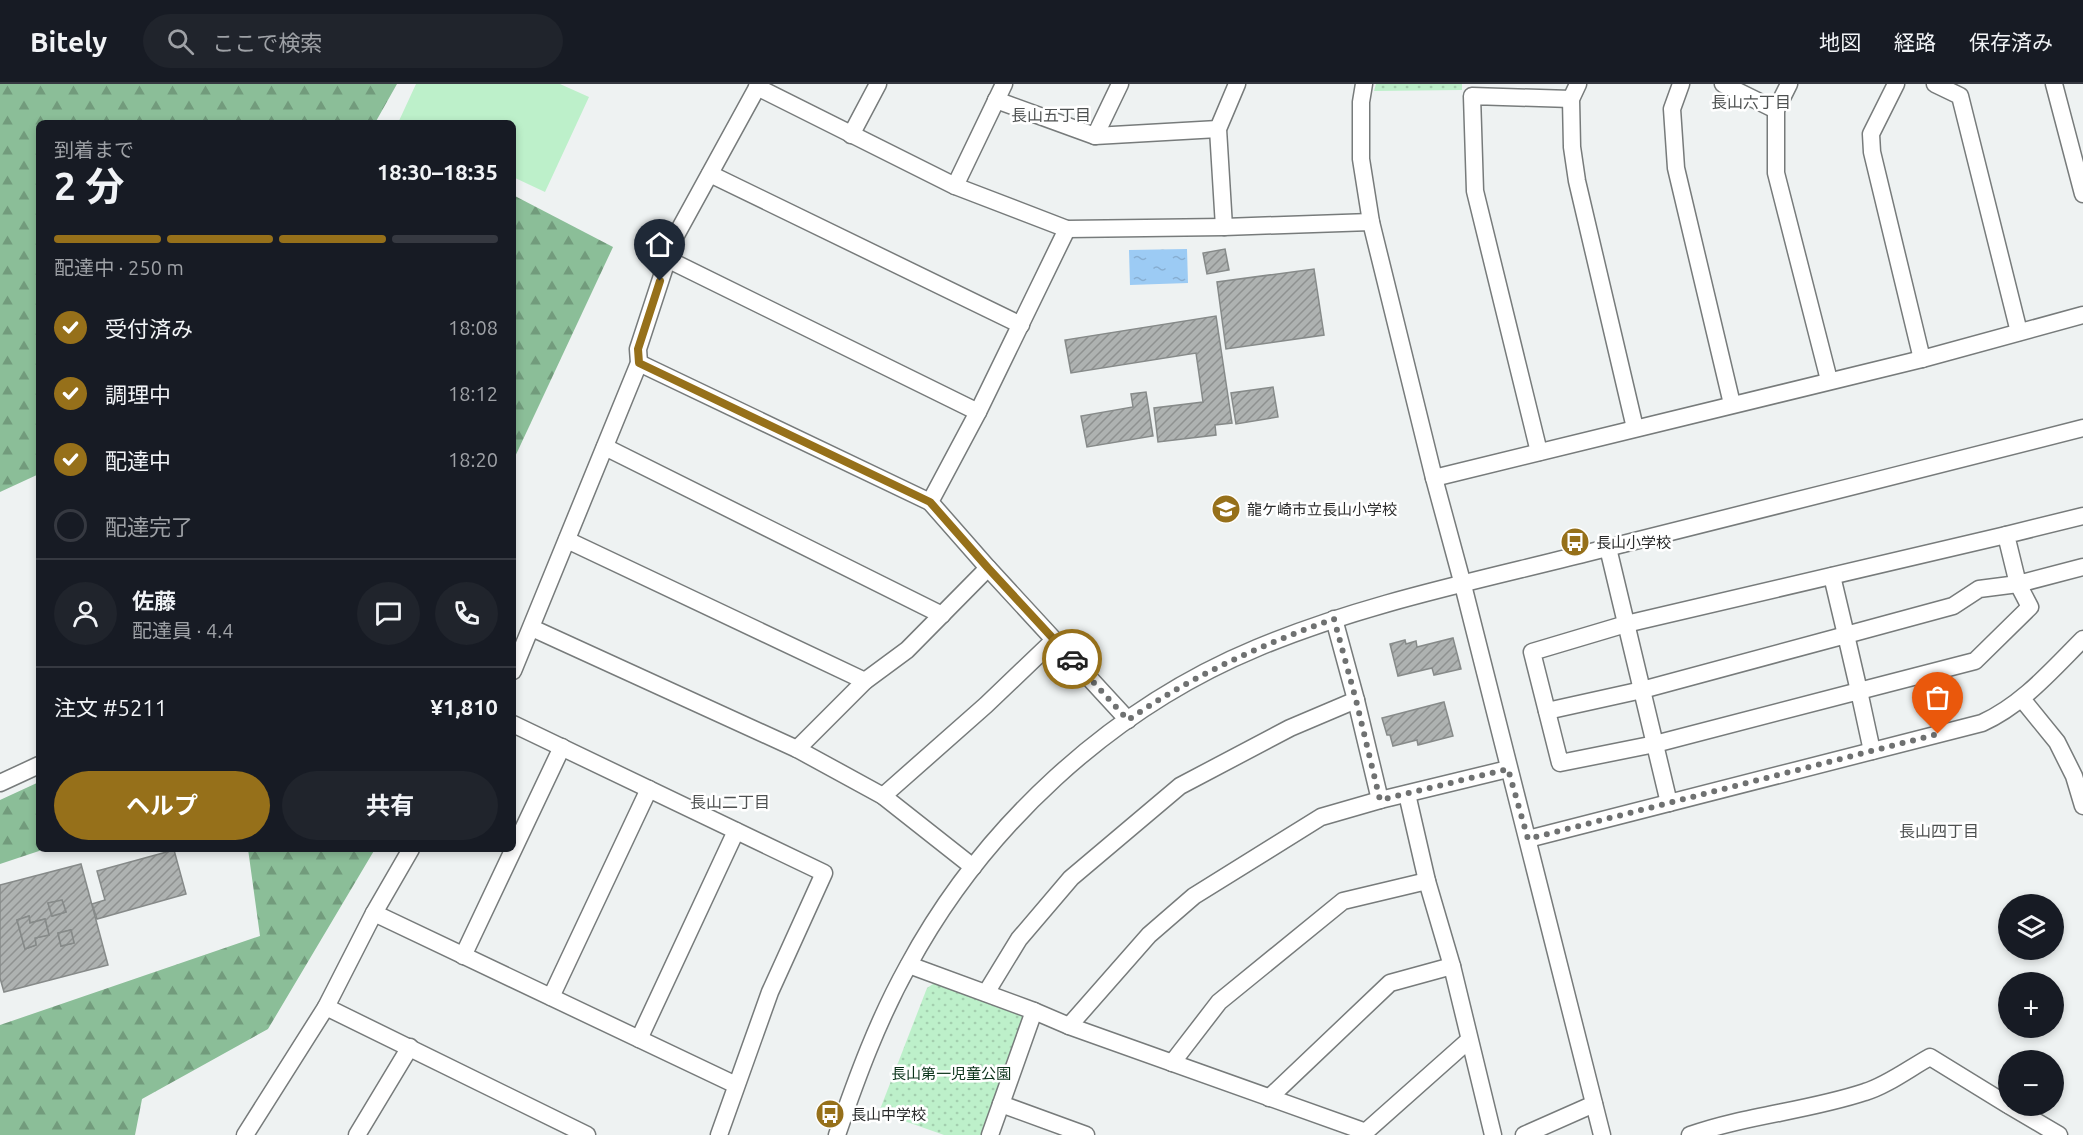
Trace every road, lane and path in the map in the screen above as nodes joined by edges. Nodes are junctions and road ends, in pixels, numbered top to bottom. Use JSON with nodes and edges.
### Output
{"nodes":[{"id":1,"x":878,"y":84,"type":"edge"},
{"id":2,"x":1004,"y":84,"type":"edge"},
{"id":3,"x":1120,"y":84,"type":"edge"},
{"id":4,"x":1237,"y":84,"type":"edge"},
{"id":5,"x":1364,"y":84,"type":"edge"},
{"id":6,"x":1681,"y":84,"type":"edge"},
{"id":7,"x":1723,"y":84,"type":"edge"},
{"id":8,"x":1789,"y":84,"type":"edge"},
{"id":9,"x":1896,"y":84,"type":"edge"},
{"id":10,"x":1935,"y":84,"type":"edge"},
{"id":11,"x":2054,"y":84,"type":"edge"},
{"id":12,"x":758,"y":86,"type":"edge"},
{"id":13,"x":1575,"y":92,"type":"edge"},
{"id":14,"x":996,"y":100,"type":"junction"},
{"id":15,"x":1776,"y":110,"type":"junction"},
{"id":16,"x":1218,"y":129,"type":"junction"},
{"id":17,"x":851,"y":135,"type":"junction"},
{"id":18,"x":1095,"y":136,"type":"junction"},
{"id":19,"x":710,"y":174,"type":"junction"},
{"id":20,"x":955,"y":186,"type":"junction"},
{"id":21,"x":2083,"y":194,"type":"edge"},
{"id":22,"x":1371,"y":222,"type":"junction"},
{"id":23,"x":1224,"y":228,"type":"junction"},
{"id":24,"x":1067,"y":229,"type":"junction"},
{"id":25,"x":667,"y":259,"type":"junction"},
{"id":26,"x":2083,"y":315,"type":"edge"},
{"id":27,"x":1021,"y":325,"type":"junction"},
{"id":28,"x":2019,"y":332,"type":"junction"},
{"id":29,"x":1922,"y":359,"type":"junction"},
{"id":30,"x":639,"y":363,"type":"junction"},
{"id":31,"x":1829,"y":380,"type":"junction"},
{"id":32,"x":1732,"y":404,"type":"junction"},
{"id":33,"x":978,"y":412,"type":"junction"},
{"id":34,"x":1635,"y":428,"type":"junction"},
{"id":35,"x":2083,"y":428,"type":"edge"},
{"id":36,"x":605,"y":447,"type":"junction"},
{"id":37,"x":1539,"y":452,"type":"junction"},
{"id":38,"x":1434,"y":478,"type":"junction"},
{"id":39,"x":930,"y":502,"type":"junction"},
{"id":40,"x":2083,"y":516,"type":"edge"},
{"id":41,"x":2006,"y":535,"type":"junction"},
{"id":42,"x":567,"y":540,"type":"junction"},
{"id":43,"x":1608,"y":548,"type":"junction"},
{"id":44,"x":2083,"y":567,"type":"edge"},
{"id":45,"x":988,"y":568,"type":"junction"},
{"id":46,"x":1832,"y":576,"type":"junction"},
{"id":47,"x":2018,"y":584,"type":"junction"},
{"id":48,"x":1463,"y":585,"type":"junction"},
{"id":49,"x":942,"y":615,"type":"junction"},
{"id":50,"x":1334,"y":619,"type":"junction"},
{"id":51,"x":1626,"y":624,"type":"junction"},
{"id":52,"x":532,"y":628,"type":"junction"},
{"id":53,"x":1846,"y":635,"type":"junction"},
{"id":54,"x":1054,"y":640,"type":"junction"},
{"id":55,"x":2080,"y":647,"type":"edge"},
{"id":56,"x":516,"y":664,"type":"edge"},
{"id":57,"x":865,"y":681,"type":"junction"},
{"id":58,"x":1642,"y":690,"type":"junction"},
{"id":59,"x":1859,"y":691,"type":"junction"},
{"id":60,"x":2022,"y":699,"type":"junction"},
{"id":61,"x":1356,"y":700,"type":"junction"},
{"id":62,"x":1547,"y":711,"type":"junction"},
{"id":63,"x":1128,"y":720,"type":"junction"},
{"id":64,"x":516,"y":725,"type":"edge"},
{"id":65,"x":1655,"y":744,"type":"junction"},
{"id":66,"x":562,"y":747,"type":"junction"},
{"id":67,"x":797,"y":749,"type":"junction"},
{"id":68,"x":1872,"y":751,"type":"junction"},
{"id":69,"x":36,"y":766,"type":"edge"},
{"id":70,"x":1508,"y":769,"type":"junction"},
{"id":71,"x":0,"y":783,"type":"edge"},
{"id":72,"x":649,"y":789,"type":"junction"},
{"id":73,"x":1407,"y":794,"type":"junction"},
{"id":74,"x":884,"y":796,"type":"junction"},
{"id":75,"x":1380,"y":800,"type":"junction"},
{"id":76,"x":1669,"y":803,"type":"junction"},
{"id":77,"x":2083,"y":806,"type":"edge"},
{"id":78,"x":736,"y":831,"type":"junction"},
{"id":79,"x":1528,"y":839,"type":"junction"},
{"id":80,"x":516,"y":844,"type":"edge"},
{"id":81,"x":409,"y":852,"type":"edge"},
{"id":82,"x":512,"y":852,"type":"edge"},
{"id":83,"x":973,"y":867,"type":"junction"},
{"id":84,"x":1427,"y":882,"type":"junction"},
{"id":85,"x":374,"y":913,"type":"junction"},
{"id":86,"x":463,"y":956,"type":"junction"},
{"id":87,"x":909,"y":964,"type":"junction"},
{"id":88,"x":1452,"y":966,"type":"junction"},
{"id":89,"x":986,"y":993,"type":"junction"},
{"id":90,"x":551,"y":997,"type":"junction"},
{"id":91,"x":326,"y":1007,"type":"junction"},
{"id":92,"x":1034,"y":1011,"type":"junction"},
{"id":93,"x":1069,"y":1026,"type":"junction"},
{"id":94,"x":639,"y":1039,"type":"junction"},
{"id":95,"x":1469,"y":1040,"type":"junction"},
{"id":96,"x":410,"y":1047,"type":"junction"},
{"id":97,"x":1172,"y":1063,"type":"junction"},
{"id":98,"x":736,"y":1085,"type":"junction"},
{"id":99,"x":1269,"y":1098,"type":"junction"},
{"id":100,"x":1998,"y":1098,"type":"edge"},
{"id":101,"x":1001,"y":1104,"type":"junction"},
{"id":102,"x":1594,"y":1104,"type":"junction"},
{"id":103,"x":2027,"y":1116,"type":"edge"},
{"id":104,"x":1364,"y":1133,"type":"edge"},
{"id":105,"x":245,"y":1135,"type":"edge"},
{"id":106,"x":357,"y":1135,"type":"edge"},
{"id":107,"x":587,"y":1135,"type":"edge"},
{"id":108,"x":719,"y":1135,"type":"edge"},
{"id":109,"x":837,"y":1135,"type":"edge"},
{"id":110,"x":990,"y":1135,"type":"edge"},
{"id":111,"x":1086,"y":1135,"type":"edge"},
{"id":112,"x":1493,"y":1135,"type":"edge"},
{"id":113,"x":1524,"y":1135,"type":"edge"},
{"id":114,"x":1602,"y":1135,"type":"edge"},
{"id":115,"x":1690,"y":1135,"type":"edge"},
{"id":116,"x":2059,"y":1135,"type":"edge"}],
"edges":[{"from":1,"to":17,"type":"street"},
{"from":2,"to":14,"type":"street"},
{"from":3,"to":18,"type":"street"},
{"from":4,"to":16,"type":"street"},
{"from":5,"to":22,"type":"street"},
{"from":6,"to":32,"type":"street"},
{"from":7,"to":15,"type":"street"},
{"from":8,"to":15,"type":"street"},
{"from":9,"to":29,"type":"street"},
{"from":10,"to":28,"type":"street"},
{"from":11,"to":21,"type":"street"},
{"from":12,"to":17,"type":"street"},
{"from":12,"to":19,"type":"street"},
{"from":13,"to":34,"type":"street"},
{"from":13,"to":37,"type":"street"},
{"from":14,"to":18,"type":"street"},
{"from":14,"to":20,"type":"street"},
{"from":15,"to":31,"type":"street"},
{"from":16,"to":18,"type":"street"},
{"from":16,"to":23,"type":"street"},
{"from":17,"to":20,"type":"street"},
{"from":19,"to":25,"type":"street"},
{"from":19,"to":27,"type":"street"},
{"from":20,"to":24,"type":"street"},
{"from":22,"to":23,"type":"street"},
{"from":22,"to":38,"type":"street"},
{"from":23,"to":24,"type":"street"},
{"from":24,"to":27,"type":"street"},
{"from":25,"to":30,"type":"street"},
{"from":25,"to":33,"type":"street"},
{"from":26,"to":28,"type":"street"},
{"from":27,"to":33,"type":"street"},
{"from":28,"to":29,"type":"street"},
{"from":29,"to":31,"type":"street"},
{"from":30,"to":36,"type":"street"},
{"from":30,"to":39,"type":"street"},
{"from":31,"to":32,"type":"street"},
{"from":32,"to":34,"type":"street"},
{"from":33,"to":39,"type":"street"},
{"from":34,"to":37,"type":"street"},
{"from":35,"to":43,"type":"street"},
{"from":36,"to":42,"type":"street"},
{"from":36,"to":49,"type":"street"},
{"from":37,"to":38,"type":"street"},
{"from":38,"to":48,"type":"street"},
{"from":39,"to":45,"type":"street"},
{"from":40,"to":41,"type":"street"},
{"from":41,"to":46,"type":"street"},
{"from":41,"to":47,"type":"street"},
{"from":42,"to":52,"type":"street"},
{"from":42,"to":57,"type":"street"},
{"from":43,"to":48,"type":"street"},
{"from":43,"to":51,"type":"street"},
{"from":44,"to":47,"type":"street"},
{"from":45,"to":49,"type":"street"},
{"from":45,"to":54,"type":"street"},
{"from":46,"to":51,"type":"street"},
{"from":46,"to":53,"type":"street"},
{"from":47,"to":53,"type":"street"},
{"from":47,"to":59,"type":"street"},
{"from":48,"to":50,"type":"street"},
{"from":48,"to":70,"type":"street"},
{"from":49,"to":57,"type":"street"},
{"from":50,"to":61,"type":"street"},
{"from":50,"to":63,"type":"street"},
{"from":51,"to":58,"type":"street"},
{"from":51,"to":62,"type":"street"},
{"from":52,"to":56,"type":"street"},
{"from":52,"to":67,"type":"street"},
{"from":53,"to":58,"type":"street"},
{"from":53,"to":59,"type":"street"},
{"from":54,"to":63,"type":"street"},
{"from":54,"to":74,"type":"street"},
{"from":55,"to":60,"type":"street"},
{"from":57,"to":67,"type":"street"},
{"from":58,"to":62,"type":"street"},
{"from":58,"to":65,"type":"street"},
{"from":59,"to":65,"type":"street"},
{"from":59,"to":68,"type":"street"},
{"from":60,"to":68,"type":"street"},
{"from":60,"to":77,"type":"street"},
{"from":61,"to":75,"type":"street"},
{"from":61,"to":89,"type":"street"},
{"from":62,"to":65,"type":"street"},
{"from":63,"to":83,"type":"street"},
{"from":64,"to":66,"type":"street"},
{"from":65,"to":76,"type":"street"},
{"from":66,"to":72,"type":"street"},
{"from":66,"to":80,"type":"street"},
{"from":67,"to":74,"type":"street"},
{"from":68,"to":76,"type":"street"},
{"from":69,"to":71,"type":"street"},
{"from":70,"to":73,"type":"street"},
{"from":70,"to":79,"type":"street"},
{"from":72,"to":78,"type":"street"},
{"from":72,"to":90,"type":"street"},
{"from":73,"to":75,"type":"street"},
{"from":73,"to":84,"type":"street"},
{"from":74,"to":83,"type":"street"},
{"from":75,"to":93,"type":"street"},
{"from":76,"to":79,"type":"street"},
{"from":78,"to":94,"type":"street"},
{"from":78,"to":98,"type":"street"},
{"from":79,"to":102,"type":"street"},
{"from":81,"to":85,"type":"street"},
{"from":82,"to":86,"type":"street"},
{"from":83,"to":87,"type":"street"},
{"from":84,"to":88,"type":"street"},
{"from":84,"to":97,"type":"street"},
{"from":85,"to":86,"type":"street"},
{"from":85,"to":91,"type":"street"},
{"from":86,"to":90,"type":"street"},
{"from":87,"to":89,"type":"street"},
{"from":87,"to":109,"type":"street"},
{"from":88,"to":95,"type":"street"},
{"from":88,"to":99,"type":"street"},
{"from":89,"to":92,"type":"street"},
{"from":90,"to":94,"type":"street"},
{"from":91,"to":96,"type":"street"},
{"from":91,"to":105,"type":"street"},
{"from":92,"to":93,"type":"street"},
{"from":92,"to":101,"type":"street"},
{"from":93,"to":97,"type":"street"},
{"from":94,"to":98,"type":"street"},
{"from":95,"to":104,"type":"street"},
{"from":95,"to":112,"type":"street"},
{"from":96,"to":106,"type":"street"},
{"from":96,"to":107,"type":"street"},
{"from":97,"to":99,"type":"street"},
{"from":98,"to":108,"type":"street"},
{"from":99,"to":104,"type":"street"},
{"from":100,"to":115,"type":"street"},
{"from":101,"to":110,"type":"street"},
{"from":101,"to":111,"type":"street"},
{"from":102,"to":113,"type":"street"},
{"from":102,"to":114,"type":"street"},
{"from":103,"to":116,"type":"street"}]}
